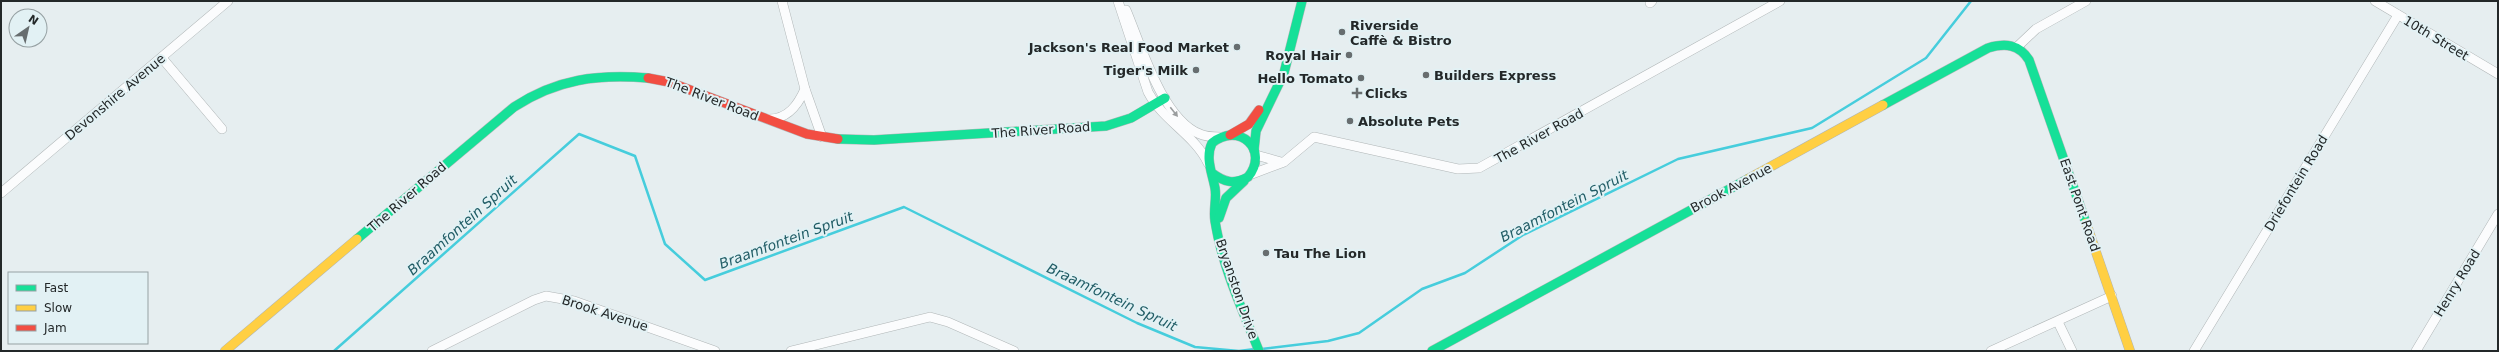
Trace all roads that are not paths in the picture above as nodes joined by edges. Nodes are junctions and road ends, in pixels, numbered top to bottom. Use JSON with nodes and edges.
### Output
{"nodes":[{"id":1,"x":228,"y":1,"type":"edge"},
{"id":2,"x":782,"y":1,"type":"edge"},
{"id":3,"x":1118,"y":1,"type":"edge"},
{"id":4,"x":1122,"y":1,"type":"edge"},
{"id":5,"x":1294,"y":1,"type":"edge"},
{"id":6,"x":1302,"y":1,"type":"edge"},
{"id":7,"x":1780,"y":1,"type":"edge"},
{"id":8,"x":2086,"y":1,"type":"edge"},
{"id":9,"x":2375,"y":1,"type":"edge"},
{"id":10,"x":1763,"y":5,"type":"edge"},
{"id":11,"x":2398,"y":15,"type":"junction"},
{"id":12,"x":2017,"y":47,"type":"junction"},
{"id":13,"x":162,"y":58,"type":"junction"},
{"id":14,"x":2498,"y":74,"type":"edge"},
{"id":15,"x":805,"y":89,"type":"junction"},
{"id":16,"x":1165,"y":98,"type":"junction"},
{"id":17,"x":1154,"y":104,"type":"junction"},
{"id":18,"x":761,"y":119,"type":"junction"},
{"id":19,"x":222,"y":129,"type":"dead end"},
{"id":20,"x":1226,"y":136,"type":"junction"},
{"id":21,"x":822,"y":137,"type":"junction"},
{"id":22,"x":1255,"y":152,"type":"junction"},
{"id":23,"x":1284,"y":162,"type":"junction"},
{"id":24,"x":1208,"y":163,"type":"junction"},
{"id":25,"x":1212,"y":173,"type":"junction"},
{"id":26,"x":1248,"y":177,"type":"junction"},
{"id":27,"x":1,"y":193,"type":"edge"},
{"id":28,"x":2498,"y":214,"type":"edge"},
{"id":29,"x":1217,"y":228,"type":"junction"},
{"id":30,"x":2112,"y":296,"type":"junction"},
{"id":31,"x":2058,"y":322,"type":"junction"},
{"id":32,"x":225,"y":351,"type":"edge"},
{"id":33,"x":432,"y":351,"type":"edge"},
{"id":34,"x":715,"y":351,"type":"edge"},
{"id":35,"x":791,"y":351,"type":"edge"},
{"id":36,"x":1014,"y":351,"type":"edge"},
{"id":37,"x":1259,"y":351,"type":"edge"},
{"id":38,"x":1432,"y":351,"type":"edge"},
{"id":39,"x":1991,"y":351,"type":"edge"},
{"id":40,"x":2072,"y":351,"type":"edge"},
{"id":41,"x":2130,"y":351,"type":"edge"},
{"id":42,"x":2194,"y":351,"type":"edge"},
{"id":43,"x":2416,"y":351,"type":"edge"}],
"edges":[{"from":1,"to":13,"type":"street","name":"Devonshire Avenue"},
{"from":2,"to":15,"type":"street"},
{"from":3,"to":17,"type":"street"},
{"from":4,"to":16,"type":"street"},
{"from":5,"to":20,"type":"street"},
{"from":6,"to":22,"type":"street"},
{"from":7,"to":10,"type":"street","name":"The River Road"},
{"from":8,"to":12,"type":"street"},
{"from":9,"to":11,"type":"street","name":"10th Street"},
{"from":10,"to":23,"type":"street","name":"The River Road"},
{"from":11,"to":14,"type":"street","name":"10th Street"},
{"from":11,"to":42,"type":"street","name":"Driefontein Road"},
{"from":12,"to":30,"type":"street","name":"East Pont Road"},
{"from":12,"to":38,"type":"street","name":"Brook Avenue"},
{"from":13,"to":19,"type":"street"},
{"from":13,"to":27,"type":"street","name":"Devonshire Avenue"},
{"from":15,"to":18,"type":"street"},
{"from":15,"to":21,"type":"street"},
{"from":16,"to":17,"type":"street","name":"The River Road"},
{"from":16,"to":20,"type":"street","one_way":true},
{"from":17,"to":21,"type":"street","name":"The River Road"},
{"from":17,"to":24,"type":"street"},
{"from":18,"to":21,"type":"street","name":"The River Road"},
{"from":18,"to":32,"type":"street","name":"The River Road"},
{"from":20,"to":22,"type":"street"},
{"from":20,"to":24,"type":"street"},
{"from":22,"to":23,"type":"street"},
{"from":22,"to":26,"type":"street"},
{"from":23,"to":26,"type":"street","name":"The River Road"},
{"from":24,"to":25,"type":"street"},
{"from":25,"to":26,"type":"street"},
{"from":25,"to":29,"type":"street","name":"Bryanston Drive"},
{"from":26,"to":29,"type":"street","name":"Bryanston Drive"},
{"from":28,"to":43,"type":"street","name":"Henry Road"},
{"from":29,"to":37,"type":"street","name":"Bryanston Drive"},
{"from":30,"to":31,"type":"street"},
{"from":30,"to":41,"type":"street","name":"East Pont Road"},
{"from":31,"to":39,"type":"street"},
{"from":31,"to":40,"type":"street"},
{"from":33,"to":34,"type":"street","name":"Brook Avenue"},
{"from":35,"to":36,"type":"street"}]}
